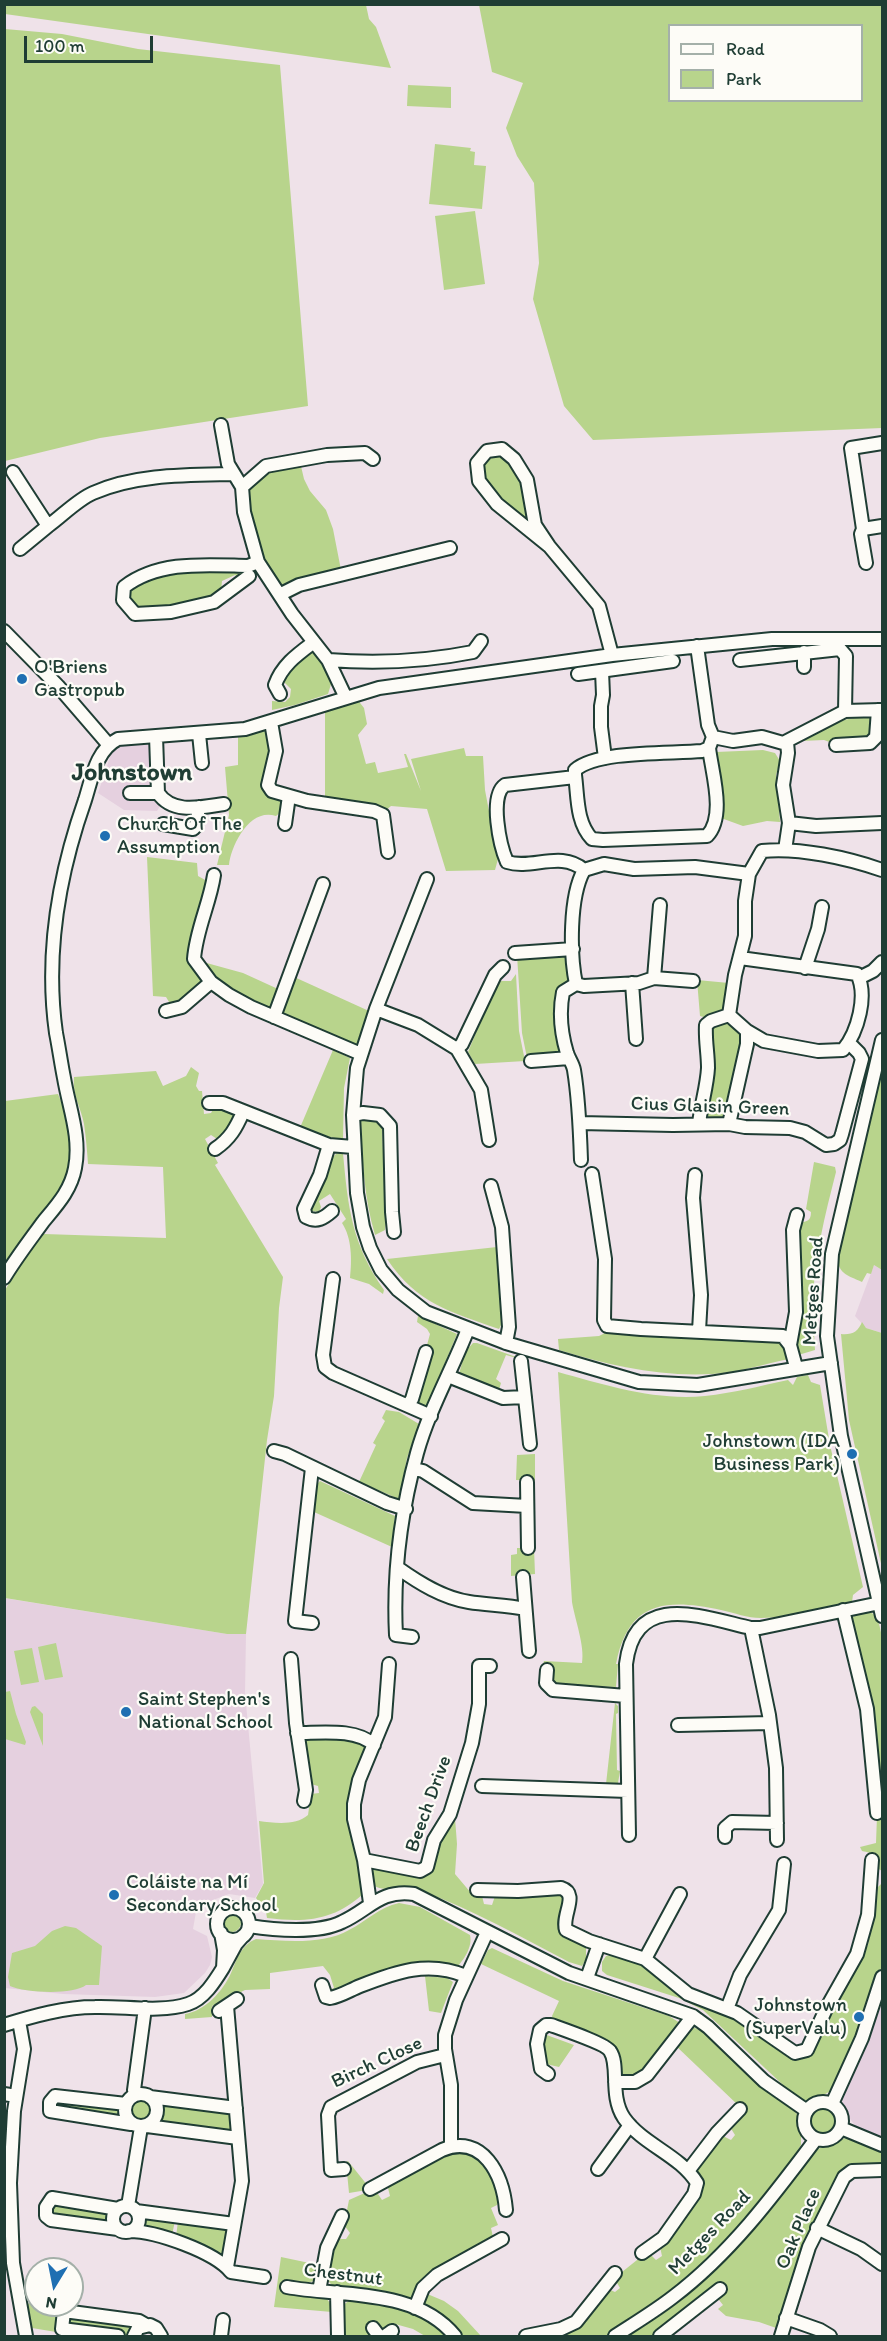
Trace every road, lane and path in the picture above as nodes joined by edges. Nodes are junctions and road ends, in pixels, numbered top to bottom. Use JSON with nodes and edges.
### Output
{"nodes":[{"id":1,"x":221,"y":425,"type":"dead end"},
{"id":2,"x":882,"y":443,"type":"edge"},
{"id":3,"x":373,"y":459,"type":"dead end"},
{"id":4,"x":13,"y":472,"type":"dead end"},
{"id":5,"x":233,"y":474,"type":"junction"},
{"id":6,"x":242,"y":487,"type":"junction"},
{"id":7,"x":48,"y":526,"type":"junction"},
{"id":8,"x":882,"y":526,"type":"edge"},
{"id":9,"x":863,"y":529,"type":"junction"},
{"id":10,"x":549,"y":546,"type":"junction"},
{"id":11,"x":450,"y":548,"type":"dead end"},
{"id":12,"x":20,"y":549,"type":"dead end"},
{"id":13,"x":258,"y":562,"type":"junction"},
{"id":14,"x":866,"y":563,"type":"dead end"},
{"id":15,"x":249,"y":576,"type":"dead end"},
{"id":16,"x":281,"y":594,"type":"junction"},
{"id":17,"x":4,"y":631,"type":"edge"},
{"id":18,"x":882,"y":639,"type":"edge"},
{"id":19,"x":481,"y":641,"type":"dead end"},
{"id":20,"x":314,"y":642,"type":"junction"},
{"id":21,"x":697,"y":646,"type":"junction"},
{"id":22,"x":804,"y":652,"type":"junction"},
{"id":23,"x":612,"y":655,"type":"junction"},
{"id":24,"x":328,"y":660,"type":"junction"},
{"id":25,"x":740,"y":660,"type":"dead end"},
{"id":26,"x":673,"y":662,"type":"dead end"},
{"id":27,"x":804,"y":667,"type":"dead end"},
{"id":28,"x":602,"y":671,"type":"junction"},
{"id":29,"x":578,"y":674,"type":"dead end"},
{"id":30,"x":280,"y":694,"type":"dead end"},
{"id":31,"x":346,"y":698,"type":"junction"},
{"id":32,"x":880,"y":710,"type":"edge"},
{"id":33,"x":846,"y":711,"type":"junction"},
{"id":34,"x":271,"y":722,"type":"junction"},
{"id":35,"x":199,"y":734,"type":"junction"},
{"id":36,"x":156,"y":736,"type":"junction"},
{"id":37,"x":711,"y":742,"type":"junction"},
{"id":38,"x":787,"y":742,"type":"junction"},
{"id":39,"x":108,"y":744,"type":"junction"},
{"id":40,"x":836,"y":745,"type":"dead end"},
{"id":41,"x":605,"y":758,"type":"junction"},
{"id":42,"x":202,"y":763,"type":"dead end"},
{"id":43,"x":575,"y":777,"type":"junction"},
{"id":44,"x":130,"y":793,"type":"dead end"},
{"id":45,"x":158,"y":793,"type":"junction"},
{"id":46,"x":289,"y":796,"type":"junction"},
{"id":47,"x":224,"y":804,"type":"dead end"},
{"id":48,"x":198,"y":807,"type":"junction"},
{"id":49,"x":789,"y":823,"type":"junction"},
{"id":50,"x":882,"y":823,"type":"edge"},
{"id":51,"x":163,"y":824,"type":"dead end"},
{"id":52,"x":285,"y":824,"type":"dead end"},
{"id":53,"x":784,"y":850,"type":"junction"},
{"id":54,"x":388,"y":852,"type":"dead end"},
{"id":55,"x":584,"y":870,"type":"junction"},
{"id":56,"x":882,"y":870,"type":"edge"},
{"id":57,"x":748,"y":874,"type":"junction"},
{"id":58,"x":214,"y":875,"type":"dead end"},
{"id":59,"x":427,"y":879,"type":"dead end"},
{"id":60,"x":323,"y":884,"type":"dead end"},
{"id":61,"x":660,"y":905,"type":"dead end"},
{"id":62,"x":822,"y":907,"type":"dead end"},
{"id":63,"x":573,"y":949,"type":"junction"},
{"id":64,"x":515,"y":953,"type":"dead end"},
{"id":65,"x":740,"y":958,"type":"junction"},
{"id":66,"x":882,"y":962,"type":"edge"},
{"id":67,"x":503,"y":967,"type":"dead end"},
{"id":68,"x":805,"y":968,"type":"junction"},
{"id":69,"x":654,"y":978,"type":"junction"},
{"id":70,"x":859,"y":978,"type":"junction"},
{"id":71,"x":211,"y":981,"type":"junction"},
{"id":72,"x":693,"y":981,"type":"dead end"},
{"id":73,"x":632,"y":983,"type":"junction"},
{"id":74,"x":576,"y":984,"type":"junction"},
{"id":75,"x":376,"y":1010,"type":"junction"},
{"id":76,"x":166,"y":1011,"type":"dead end"},
{"id":77,"x":729,"y":1015,"type":"junction"},
{"id":78,"x":274,"y":1017,"type":"junction"},
{"id":79,"x":747,"y":1031,"type":"junction"},
{"id":80,"x":636,"y":1039,"type":"dead end"},
{"id":81,"x":882,"y":1040,"type":"edge"},
{"id":82,"x":849,"y":1043,"type":"junction"},
{"id":83,"x":456,"y":1049,"type":"junction"},
{"id":84,"x":361,"y":1054,"type":"junction"},
{"id":85,"x":569,"y":1058,"type":"junction"},
{"id":86,"x":531,"y":1061,"type":"dead end"},
{"id":87,"x":209,"y":1102,"type":"dead end"},
{"id":88,"x":243,"y":1112,"type":"junction"},
{"id":89,"x":352,"y":1115,"type":"junction"},
{"id":90,"x":580,"y":1123,"type":"junction"},
{"id":91,"x":699,"y":1124,"type":"junction"},
{"id":92,"x":729,"y":1124,"type":"junction"},
{"id":93,"x":489,"y":1140,"type":"dead end"},
{"id":94,"x":329,"y":1145,"type":"junction"},
{"id":95,"x":353,"y":1147,"type":"junction"},
{"id":96,"x":215,"y":1149,"type":"dead end"},
{"id":97,"x":581,"y":1160,"type":"dead end"},
{"id":98,"x":592,"y":1174,"type":"dead end"},
{"id":99,"x":695,"y":1175,"type":"dead end"},
{"id":100,"x":491,"y":1186,"type":"dead end"},
{"id":101,"x":332,"y":1211,"type":"dead end"},
{"id":102,"x":796,"y":1215,"type":"dead end"},
{"id":103,"x":394,"y":1232,"type":"dead end"},
{"id":104,"x":4,"y":1278,"type":"edge"},
{"id":105,"x":333,"y":1279,"type":"dead end"},
{"id":106,"x":468,"y":1329,"type":"junction"},
{"id":107,"x":699,"y":1331,"type":"junction"},
{"id":108,"x":506,"y":1342,"type":"junction"},
{"id":109,"x":790,"y":1345,"type":"junction"},
{"id":110,"x":426,"y":1352,"type":"dead end"},
{"id":111,"x":520,"y":1361,"type":"dead end"},
{"id":112,"x":831,"y":1363,"type":"junction"},
{"id":113,"x":796,"y":1367,"type":"junction"},
{"id":114,"x":448,"y":1376,"type":"junction"},
{"id":115,"x":525,"y":1397,"type":"junction"},
{"id":116,"x":408,"y":1405,"type":"junction"},
{"id":117,"x":431,"y":1416,"type":"junction"},
{"id":118,"x":530,"y":1444,"type":"dead end"},
{"id":119,"x":274,"y":1451,"type":"dead end"},
{"id":120,"x":312,"y":1468,"type":"junction"},
{"id":121,"x":414,"y":1468,"type":"junction"},
{"id":122,"x":527,"y":1482,"type":"dead end"},
{"id":123,"x":527,"y":1506,"type":"junction"},
{"id":124,"x":406,"y":1509,"type":"junction"},
{"id":125,"x":528,"y":1548,"type":"dead end"},
{"id":126,"x":398,"y":1568,"type":"junction"},
{"id":127,"x":523,"y":1577,"type":"dead end"},
{"id":128,"x":880,"y":1603,"type":"junction"},
{"id":129,"x":525,"y":1609,"type":"junction"},
{"id":130,"x":843,"y":1610,"type":"junction"},
{"id":131,"x":882,"y":1616,"type":"edge"},
{"id":132,"x":312,"y":1623,"type":"dead end"},
{"id":133,"x":751,"y":1629,"type":"junction"},
{"id":134,"x":412,"y":1636,"type":"dead end"},
{"id":135,"x":529,"y":1651,"type":"dead end"},
{"id":136,"x":291,"y":1659,"type":"dead end"},
{"id":137,"x":389,"y":1664,"type":"dead end"},
{"id":138,"x":490,"y":1666,"type":"dead end"},
{"id":139,"x":547,"y":1670,"type":"dead end"},
{"id":140,"x":626,"y":1695,"type":"junction"},
{"id":141,"x":770,"y":1723,"type":"junction"},
{"id":142,"x":678,"y":1725,"type":"dead end"},
{"id":143,"x":297,"y":1733,"type":"junction"},
{"id":144,"x":374,"y":1745,"type":"junction"},
{"id":145,"x":482,"y":1786,"type":"dead end"},
{"id":146,"x":628,"y":1791,"type":"junction"},
{"id":147,"x":308,"y":1793,"type":"dead end"},
{"id":148,"x":877,"y":1813,"type":"dead end"},
{"id":149,"x":777,"y":1823,"type":"junction"},
{"id":150,"x":629,"y":1835,"type":"dead end"},
{"id":151,"x":725,"y":1837,"type":"dead end"},
{"id":152,"x":777,"y":1840,"type":"dead end"},
{"id":153,"x":364,"y":1860,"type":"junction"},
{"id":154,"x":872,"y":1860,"type":"dead end"},
{"id":155,"x":784,"y":1864,"type":"dead end"},
{"id":156,"x":484,"y":1894,"type":"dead end"},
{"id":157,"x":680,"y":1894,"type":"dead end"},
{"id":158,"x":370,"y":1903,"type":"junction"},
{"id":159,"x":246,"y":1931,"type":"junction"},
{"id":160,"x":486,"y":1932,"type":"junction"},
{"id":161,"x":221,"y":1933,"type":"junction"},
{"id":162,"x":599,"y":1944,"type":"junction"},
{"id":163,"x":645,"y":1959,"type":"junction"},
{"id":164,"x":223,"y":1968,"type":"junction"},
{"id":165,"x":466,"y":1976,"type":"junction"},
{"id":166,"x":882,"y":1977,"type":"edge"},
{"id":167,"x":587,"y":1978,"type":"junction"},
{"id":168,"x":322,"y":1985,"type":"dead end"},
{"id":169,"x":228,"y":2005,"type":"dead end"},
{"id":170,"x":145,"y":2008,"type":"junction"},
{"id":171,"x":727,"y":2009,"type":"junction"},
{"id":172,"x":693,"y":2016,"type":"junction"},
{"id":173,"x":20,"y":2021,"type":"junction"},
{"id":174,"x":4,"y":2025,"type":"edge"},
{"id":175,"x":445,"y":2055,"type":"junction"},
{"id":176,"x":548,"y":2074,"type":"dead end"},
{"id":177,"x":615,"y":2082,"type":"junction"},
{"id":178,"x":10,"y":2095,"type":"edge"},
{"id":179,"x":136,"y":2095,"type":"junction"},
{"id":180,"x":150,"y":2097,"type":"junction"},
{"id":181,"x":126,"y":2104,"type":"junction"},
{"id":182,"x":832,"y":2104,"type":"junction"},
{"id":183,"x":237,"y":2108,"type":"junction"},
{"id":184,"x":740,"y":2109,"type":"dead end"},
{"id":185,"x":807,"y":2111,"type":"junction"},
{"id":186,"x":140,"y":2125,"type":"junction"},
{"id":187,"x":630,"y":2125,"type":"junction"},
{"id":188,"x":841,"y":2128,"type":"junction"},
{"id":189,"x":238,"y":2138,"type":"junction"},
{"id":190,"x":816,"y":2139,"type":"junction"},
{"id":191,"x":882,"y":2145,"type":"edge"},
{"id":192,"x":451,"y":2146,"type":"junction"},
{"id":193,"x":344,"y":2169,"type":"dead end"},
{"id":194,"x":598,"y":2169,"type":"dead end"},
{"id":195,"x":882,"y":2170,"type":"edge"},
{"id":196,"x":688,"y":2171,"type":"junction"},
{"id":197,"x":7,"y":2183,"type":"edge"},
{"id":198,"x":370,"y":2189,"type":"dead end"},
{"id":199,"x":127,"y":2209,"type":"junction"},
{"id":200,"x":506,"y":2210,"type":"dead end"},
{"id":201,"x":342,"y":2216,"type":"dead end"},
{"id":202,"x":234,"y":2224,"type":"junction"},
{"id":203,"x":817,"y":2228,"type":"junction"},
{"id":204,"x":124,"y":2230,"type":"junction"},
{"id":205,"x":502,"y":2239,"type":"dead end"},
{"id":206,"x":650,"y":2252,"type":"dead end"},
{"id":207,"x":882,"y":2264,"type":"edge"},
{"id":208,"x":227,"y":2267,"type":"junction"},
{"id":209,"x":615,"y":2273,"type":"dead end"},
{"id":210,"x":264,"y":2277,"type":"dead end"},
{"id":211,"x":287,"y":2287,"type":"dead end"},
{"id":212,"x":319,"y":2290,"type":"junction"},
{"id":213,"x":337,"y":2292,"type":"junction"},
{"id":214,"x":415,"y":2308,"type":"junction"},
{"id":215,"x":720,"y":2308,"type":"dead end"},
{"id":216,"x":786,"y":2318,"type":"junction"},
{"id":217,"x":223,"y":2320,"type":"dead end"},
{"id":218,"x":146,"y":2325,"type":"junction"},
{"id":219,"x":163,"y":2335,"type":"edge"},
{"id":220,"x":27,"y":2337,"type":"edge"},
{"id":221,"x":118,"y":2337,"type":"edge"},
{"id":222,"x":135,"y":2337,"type":"edge"},
{"id":223,"x":221,"y":2337,"type":"edge"},
{"id":224,"x":338,"y":2337,"type":"edge"},
{"id":225,"x":455,"y":2337,"type":"edge"},
{"id":226,"x":526,"y":2337,"type":"edge"},
{"id":227,"x":615,"y":2337,"type":"edge"},
{"id":228,"x":660,"y":2337,"type":"edge"},
{"id":229,"x":781,"y":2337,"type":"edge"},
{"id":230,"x":830,"y":2337,"type":"edge"}],
"edges":[{"from":1,"to":5,"type":"street"},
{"from":2,"to":9,"type":"street"},
{"from":3,"to":6,"type":"street"},
{"from":4,"to":7,"type":"street"},
{"from":5,"to":6,"type":"street"},
{"from":5,"to":7,"type":"street"},
{"from":6,"to":13,"type":"street"},
{"from":7,"to":12,"type":"street"},
{"from":8,"to":9,"type":"street"},
{"from":9,"to":14,"type":"street"},
{"from":10,"to":10,"type":"street"},
{"from":10,"to":23,"type":"street"},
{"from":11,"to":16,"type":"street"},
{"from":13,"to":15,"type":"street"},
{"from":13,"to":16,"type":"street"},
{"from":16,"to":20,"type":"street"},
{"from":17,"to":39,"type":"street"},
{"from":18,"to":21,"type":"street"},
{"from":19,"to":24,"type":"street"},
{"from":20,"to":24,"type":"street"},
{"from":20,"to":30,"type":"street"},
{"from":21,"to":23,"type":"street"},
{"from":21,"to":37,"type":"street"},
{"from":22,"to":25,"type":"street"},
{"from":22,"to":27,"type":"street"},
{"from":22,"to":33,"type":"street"},
{"from":23,"to":31,"type":"street"},
{"from":24,"to":31,"type":"street"},
{"from":26,"to":28,"type":"street"},
{"from":28,"to":29,"type":"street"},
{"from":28,"to":41,"type":"street"},
{"from":31,"to":34,"type":"street"},
{"from":32,"to":33,"type":"street"},
{"from":32,"to":40,"type":"street"},
{"from":33,"to":38,"type":"street"},
{"from":34,"to":35,"type":"street"},
{"from":34,"to":46,"type":"street"},
{"from":35,"to":36,"type":"street"},
{"from":35,"to":42,"type":"street"},
{"from":36,"to":39,"type":"street"},
{"from":36,"to":45,"type":"street"},
{"from":37,"to":38,"type":"street"},
{"from":37,"to":41,"type":"street"},
{"from":37,"to":43,"type":"street"},
{"from":38,"to":49,"type":"street"},
{"from":39,"to":104,"type":"street"},
{"from":41,"to":43,"type":"street"},
{"from":43,"to":55,"type":"street"},
{"from":44,"to":45,"type":"street"},
{"from":45,"to":48,"type":"street"},
{"from":46,"to":52,"type":"street"},
{"from":46,"to":54,"type":"street"},
{"from":47,"to":48,"type":"street"},
{"from":48,"to":51,"type":"street"},
{"from":49,"to":50,"type":"street"},
{"from":49,"to":53,"type":"street"},
{"from":53,"to":56,"type":"street"},
{"from":53,"to":57,"type":"street"},
{"from":55,"to":57,"type":"street"},
{"from":55,"to":63,"type":"street"},
{"from":57,"to":65,"type":"street"},
{"from":58,"to":71,"type":"street"},
{"from":59,"to":75,"type":"street"},
{"from":60,"to":78,"type":"street"},
{"from":61,"to":69,"type":"street"},
{"from":62,"to":68,"type":"street"},
{"from":63,"to":64,"type":"street"},
{"from":63,"to":74,"type":"street"},
{"from":65,"to":68,"type":"street"},
{"from":65,"to":77,"type":"street"},
{"from":66,"to":70,"type":"street"},
{"from":67,"to":83,"type":"street"},
{"from":68,"to":70,"type":"street"},
{"from":69,"to":72,"type":"street"},
{"from":69,"to":73,"type":"street"},
{"from":70,"to":82,"type":"street"},
{"from":71,"to":76,"type":"street"},
{"from":71,"to":78,"type":"street"},
{"from":73,"to":74,"type":"street"},
{"from":73,"to":80,"type":"street"},
{"from":74,"to":85,"type":"street"},
{"from":75,"to":83,"type":"street"},
{"from":75,"to":84,"type":"street"},
{"from":77,"to":79,"type":"street"},
{"from":77,"to":91,"type":"street"},
{"from":78,"to":84,"type":"street"},
{"from":79,"to":82,"type":"street"},
{"from":79,"to":92,"type":"street"},
{"from":81,"to":112,"type":"street","name":"Metges Road"},
{"from":82,"to":92,"type":"street","name":"Cius Glaisin Green"},
{"from":83,"to":93,"type":"street"},
{"from":84,"to":89,"type":"street"},
{"from":85,"to":86,"type":"street"},
{"from":85,"to":90,"type":"street"},
{"from":87,"to":88,"type":"street"},
{"from":88,"to":94,"type":"street"},
{"from":88,"to":96,"type":"street"},
{"from":89,"to":95,"type":"street"},
{"from":89,"to":103,"type":"street"},
{"from":90,"to":91,"type":"street","name":"Cius Glaisin Green"},
{"from":90,"to":97,"type":"street"},
{"from":91,"to":92,"type":"street","name":"Cius Glaisin Green"},
{"from":94,"to":95,"type":"street"},
{"from":94,"to":101,"type":"street"},
{"from":95,"to":106,"type":"street"},
{"from":98,"to":107,"type":"street"},
{"from":99,"to":107,"type":"street"},
{"from":100,"to":108,"type":"street"},
{"from":102,"to":109,"type":"street"},
{"from":105,"to":116,"type":"street"},
{"from":106,"to":108,"type":"street"},
{"from":106,"to":114,"type":"street"},
{"from":107,"to":109,"type":"street"},
{"from":108,"to":113,"type":"street"},
{"from":109,"to":113,"type":"street"},
{"from":110,"to":116,"type":"street"},
{"from":111,"to":115,"type":"street"},
{"from":112,"to":113,"type":"street"},
{"from":112,"to":128,"type":"street","name":"Metges Road"},
{"from":114,"to":115,"type":"street"},
{"from":114,"to":117,"type":"street"},
{"from":115,"to":118,"type":"street"},
{"from":116,"to":117,"type":"street"},
{"from":117,"to":121,"type":"street"},
{"from":119,"to":120,"type":"street"},
{"from":120,"to":124,"type":"street"},
{"from":120,"to":132,"type":"street"},
{"from":121,"to":123,"type":"street"},
{"from":121,"to":124,"type":"street"},
{"from":122,"to":123,"type":"street"},
{"from":123,"to":125,"type":"street"},
{"from":124,"to":126,"type":"street"},
{"from":126,"to":129,"type":"street"},
{"from":126,"to":134,"type":"street"},
{"from":127,"to":129,"type":"street"},
{"from":128,"to":130,"type":"street"},
{"from":128,"to":131,"type":"street","name":"Metges Road"},
{"from":129,"to":135,"type":"street"},
{"from":130,"to":133,"type":"street"},
{"from":130,"to":148,"type":"street"},
{"from":133,"to":140,"type":"street"},
{"from":133,"to":141,"type":"street"},
{"from":136,"to":143,"type":"street"},
{"from":137,"to":144,"type":"street"},
{"from":138,"to":153,"type":"street","name":"Beech Drive"},
{"from":139,"to":140,"type":"street"},
{"from":140,"to":146,"type":"street"},
{"from":141,"to":142,"type":"street"},
{"from":141,"to":149,"type":"street"},
{"from":143,"to":144,"type":"street"},
{"from":143,"to":147,"type":"street"},
{"from":144,"to":153,"type":"street"},
{"from":145,"to":146,"type":"street"},
{"from":146,"to":150,"type":"street"},
{"from":149,"to":151,"type":"street"},
{"from":149,"to":152,"type":"street"},
{"from":153,"to":158,"type":"street"},
{"from":154,"to":171,"type":"street"},
{"from":155,"to":171,"type":"street"},
{"from":156,"to":162,"type":"street"},
{"from":157,"to":163,"type":"street"},
{"from":158,"to":159,"type":"street"},
{"from":158,"to":160,"type":"street"},
{"from":159,"to":161,"type":"street"},
{"from":159,"to":161,"type":"street"},
{"from":159,"to":164,"type":"street"},
{"from":160,"to":165,"type":"street"},
{"from":160,"to":167,"type":"street"},
{"from":161,"to":164,"type":"street"},
{"from":162,"to":163,"type":"street"},
{"from":162,"to":167,"type":"street"},
{"from":163,"to":171,"type":"street"},
{"from":164,"to":170,"type":"street"},
{"from":165,"to":168,"type":"street"},
{"from":165,"to":175,"type":"street"},
{"from":166,"to":182,"type":"street"},
{"from":167,"to":172,"type":"street"},
{"from":169,"to":183,"type":"street"},
{"from":170,"to":173,"type":"street"},
{"from":170,"to":179,"type":"street"},
{"from":172,"to":177,"type":"street"},
{"from":172,"to":185,"type":"street"},
{"from":173,"to":174,"type":"street"},
{"from":173,"to":178,"type":"street"},
{"from":175,"to":192,"type":"street"},
{"from":175,"to":193,"type":"street","name":"Birch Close"},
{"from":176,"to":177,"type":"street"},
{"from":177,"to":187,"type":"street"},
{"from":178,"to":197,"type":"street"},
{"from":179,"to":180,"type":"street"},
{"from":179,"to":181,"type":"street"},
{"from":180,"to":183,"type":"street"},
{"from":180,"to":186,"type":"street"},
{"from":181,"to":186,"type":"street"},
{"from":181,"to":186,"type":"street"},
{"from":182,"to":185,"type":"street"},
{"from":182,"to":188,"type":"street"},
{"from":183,"to":189,"type":"street"},
{"from":184,"to":196,"type":"street"},
{"from":185,"to":190,"type":"street"},
{"from":186,"to":189,"type":"street"},
{"from":186,"to":199,"type":"street"},
{"from":187,"to":194,"type":"street"},
{"from":187,"to":196,"type":"street"},
{"from":188,"to":190,"type":"street"},
{"from":188,"to":191,"type":"street"},
{"from":189,"to":202,"type":"street"},
{"from":190,"to":227,"type":"street","name":"Metges Road"},
{"from":192,"to":198,"type":"street"},
{"from":192,"to":200,"type":"street"},
{"from":195,"to":203,"type":"street","name":"Oak Place"},
{"from":196,"to":206,"type":"street"},
{"from":197,"to":220,"type":"street"},
{"from":199,"to":202,"type":"street"},
{"from":199,"to":204,"type":"street"},
{"from":199,"to":204,"type":"street"},
{"from":199,"to":204,"type":"street"},
{"from":201,"to":212,"type":"street"},
{"from":202,"to":208,"type":"street"},
{"from":203,"to":207,"type":"street"},
{"from":203,"to":216,"type":"street","name":"Oak Place"},
{"from":204,"to":208,"type":"street"},
{"from":205,"to":214,"type":"street"},
{"from":208,"to":210,"type":"street"},
{"from":209,"to":226,"type":"street"},
{"from":211,"to":212,"type":"street","name":"Chestnut"},
{"from":212,"to":213,"type":"street","name":"Chestnut"},
{"from":213,"to":214,"type":"street","name":"Chestnut"},
{"from":213,"to":224,"type":"street"},
{"from":214,"to":225,"type":"street","name":"Chestnut"},
{"from":215,"to":228,"type":"street"},
{"from":216,"to":229,"type":"street","name":"Oak Place"},
{"from":216,"to":230,"type":"street"},
{"from":217,"to":223,"type":"street"},
{"from":218,"to":219,"type":"street"},
{"from":218,"to":221,"type":"street"},
{"from":218,"to":222,"type":"street"}]}
